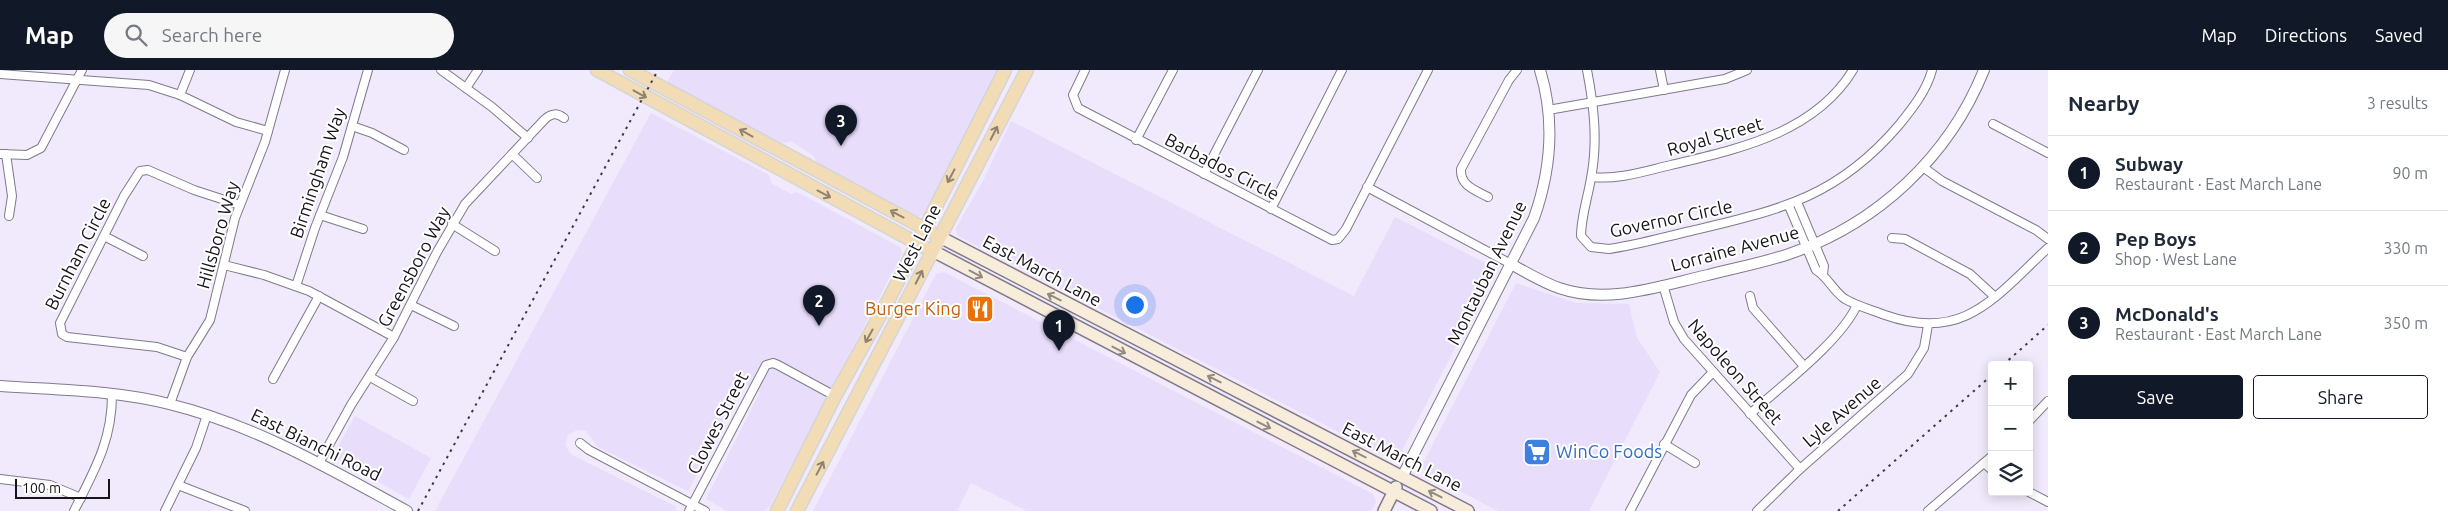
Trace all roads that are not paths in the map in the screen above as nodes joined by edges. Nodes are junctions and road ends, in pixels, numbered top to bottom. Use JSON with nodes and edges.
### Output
{"nodes":[{"id":1,"x":82,"y":70,"type":"edge"},
{"id":2,"x":190,"y":70,"type":"edge"},
{"id":3,"x":284,"y":70,"type":"edge"},
{"id":4,"x":368,"y":70,"type":"edge"},
{"id":5,"x":441,"y":70,"type":"edge"},
{"id":6,"x":478,"y":70,"type":"edge"},
{"id":7,"x":597,"y":70,"type":"edge"},
{"id":8,"x":630,"y":70,"type":"edge"},
{"id":9,"x":1005,"y":70,"type":"edge"},
{"id":10,"x":1027,"y":70,"type":"edge"},
{"id":11,"x":1085,"y":70,"type":"edge"},
{"id":12,"x":1172,"y":70,"type":"edge"},
{"id":13,"x":1258,"y":70,"type":"edge"},
{"id":14,"x":1342,"y":70,"type":"edge"},
{"id":15,"x":1428,"y":70,"type":"edge"},
{"id":16,"x":1517,"y":70,"type":"edge"},
{"id":17,"x":1540,"y":70,"type":"edge"},
{"id":18,"x":1587,"y":70,"type":"edge"},
{"id":19,"x":1660,"y":70,"type":"edge"},
{"id":20,"x":1747,"y":70,"type":"edge"},
{"id":21,"x":1853,"y":70,"type":"edge"},
{"id":22,"x":1932,"y":70,"type":"edge"},
{"id":23,"x":1984,"y":70,"type":"edge"},
{"id":24,"x":0,"y":74,"type":"edge"},
{"id":25,"x":78,"y":79,"type":"junction"},
{"id":26,"x":466,"y":88,"type":"junction"},
{"id":27,"x":1664,"y":90,"type":"junction"},
{"id":28,"x":180,"y":95,"type":"junction"},
{"id":29,"x":1593,"y":104,"type":"junction"},
{"id":30,"x":1548,"y":110,"type":"junction"},
{"id":31,"x":564,"y":118,"type":"dead end"},
{"id":32,"x":1993,"y":124,"type":"dead end"},
{"id":33,"x":352,"y":126,"type":"junction"},
{"id":34,"x":268,"y":131,"type":"junction"},
{"id":35,"x":528,"y":138,"type":"junction"},
{"id":36,"x":1136,"y":140,"type":"junction"},
{"id":37,"x":404,"y":150,"type":"dead end"},
{"id":38,"x":2048,"y":153,"type":"edge"},
{"id":39,"x":3,"y":154,"type":"edge"},
{"id":40,"x":512,"y":154,"type":"junction"},
{"id":41,"x":1923,"y":167,"type":"junction"},
{"id":42,"x":1204,"y":174,"type":"junction"},
{"id":43,"x":1592,"y":177,"type":"junction"},
{"id":44,"x":537,"y":178,"type":"dead end"},
{"id":45,"x":1367,"y":187,"type":"junction"},
{"id":46,"x":1488,"y":197,"type":"dead end"},
{"id":47,"x":1797,"y":202,"type":"junction"},
{"id":48,"x":240,"y":204,"type":"junction"},
{"id":49,"x":1789,"y":206,"type":"junction"},
{"id":50,"x":1271,"y":209,"type":"junction"},
{"id":51,"x":320,"y":214,"type":"junction"},
{"id":52,"x":9,"y":216,"type":"dead end"},
{"id":53,"x":452,"y":224,"type":"junction"},
{"id":54,"x":924,"y":228,"type":"junction"},
{"id":55,"x":363,"y":229,"type":"dead end"},
{"id":56,"x":104,"y":236,"type":"junction"},
{"id":57,"x":940,"y":237,"type":"junction"},
{"id":58,"x":1892,"y":238,"type":"dead end"},
{"id":59,"x":2048,"y":239,"type":"edge"},
{"id":60,"x":917,"y":243,"type":"junction"},
{"id":61,"x":1811,"y":246,"type":"junction"},
{"id":62,"x":2048,"y":248,"type":"edge"},
{"id":63,"x":495,"y":251,"type":"dead end"},
{"id":64,"x":932,"y":251,"type":"junction"},
{"id":65,"x":143,"y":256,"type":"dead end"},
{"id":66,"x":1511,"y":264,"type":"junction"},
{"id":67,"x":224,"y":266,"type":"junction"},
{"id":68,"x":1663,"y":285,"type":"junction"},
{"id":69,"x":296,"y":286,"type":"junction"},
{"id":70,"x":319,"y":296,"type":"junction"},
{"id":71,"x":1750,"y":296,"type":"dead end"},
{"id":72,"x":1995,"y":297,"type":"junction"},
{"id":73,"x":411,"y":305,"type":"junction"},
{"id":74,"x":1857,"y":305,"type":"junction"},
{"id":75,"x":1928,"y":325,"type":"junction"},
{"id":76,"x":454,"y":326,"type":"dead end"},
{"id":77,"x":394,"y":337,"type":"junction"},
{"id":78,"x":187,"y":357,"type":"junction"},
{"id":79,"x":1804,"y":365,"type":"junction"},
{"id":80,"x":1713,"y":372,"type":"junction"},
{"id":81,"x":370,"y":377,"type":"junction"},
{"id":82,"x":273,"y":379,"type":"dead end"},
{"id":83,"x":0,"y":386,"type":"edge"},
{"id":84,"x":112,"y":395,"type":"junction"},
{"id":85,"x":835,"y":396,"type":"junction"},
{"id":86,"x":413,"y":401,"type":"dead end"},
{"id":87,"x":2048,"y":402,"type":"edge"},
{"id":88,"x":170,"y":404,"type":"junction"},
{"id":89,"x":1750,"y":414,"type":"junction"},
{"id":90,"x":207,"y":415,"type":"junction"},
{"id":91,"x":2033,"y":417,"type":"edge"},
{"id":92,"x":580,"y":443,"type":"dead end"},
{"id":93,"x":1664,"y":444,"type":"junction"},
{"id":94,"x":1988,"y":459,"type":"edge"},
{"id":95,"x":1984,"y":462,"type":"junction"},
{"id":96,"x":319,"y":463,"type":"junction"},
{"id":97,"x":1695,"y":464,"type":"dead end"},
{"id":98,"x":1988,"y":466,"type":"edge"},
{"id":99,"x":1800,"y":469,"type":"junction"},
{"id":100,"x":1402,"y":477,"type":"junction"},
{"id":101,"x":0,"y":479,"type":"edge"},
{"id":102,"x":178,"y":485,"type":"junction"},
{"id":103,"x":1394,"y":492,"type":"junction"},
{"id":104,"x":2033,"y":494,"type":"edge"},
{"id":105,"x":785,"y":496,"type":"junction"},
{"id":106,"x":80,"y":498,"type":"junction"},
{"id":107,"x":2048,"y":503,"type":"edge"},
{"id":108,"x":691,"y":508,"type":"edge"},
{"id":109,"x":74,"y":511,"type":"edge"},
{"id":110,"x":165,"y":511,"type":"edge"},
{"id":111,"x":245,"y":511,"type":"edge"},
{"id":112,"x":407,"y":511,"type":"edge"},
{"id":113,"x":705,"y":511,"type":"edge"},
{"id":114,"x":770,"y":511,"type":"edge"},
{"id":115,"x":777,"y":511,"type":"edge"},
{"id":116,"x":797,"y":511,"type":"edge"},
{"id":117,"x":1384,"y":511,"type":"edge"},
{"id":118,"x":1431,"y":511,"type":"edge"},
{"id":119,"x":1468,"y":511,"type":"edge"},
{"id":120,"x":1630,"y":511,"type":"edge"},
{"id":121,"x":1757,"y":511,"type":"edge"},
{"id":122,"x":1930,"y":511,"type":"edge"},
{"id":123,"x":2044,"y":511,"type":"edge"}],
"edges":[{"from":1,"to":25,"type":"street"},
{"from":2,"to":28,"type":"street"},
{"from":3,"to":34,"type":"street","name":"Hillsboro Way"},
{"from":4,"to":33,"type":"street","name":"Birmingham Way"},
{"from":5,"to":26,"type":"street"},
{"from":6,"to":26,"type":"street"},
{"from":7,"to":60,"type":"main road","name":"East March Lane","one_way":true},
{"from":54,"to":8,"type":"main road","name":"East March Lane","one_way":true},
{"from":9,"to":54,"type":"main road","name":"West Lane","one_way":true},
{"from":57,"to":10,"type":"main road","name":"West Lane","one_way":true},
{"from":11,"to":36,"type":"street","name":"Barbados Circle"},
{"from":12,"to":36,"type":"street"},
{"from":13,"to":42,"type":"street"},
{"from":14,"to":50,"type":"street"},
{"from":15,"to":45,"type":"street","name":"Barbados Circle"},
{"from":16,"to":46,"type":"street"},
{"from":17,"to":30,"type":"street","name":"Montauban Avenue"},
{"from":18,"to":29,"type":"street","name":"Governor Circle"},
{"from":19,"to":27,"type":"street"},
{"from":20,"to":27,"type":"street"},
{"from":21,"to":43,"type":"street","name":"Royal Street"},
{"from":22,"to":47,"type":"street","name":"Governor Circle"},
{"from":23,"to":41,"type":"street","name":"Lorraine Avenue"},
{"from":24,"to":25,"type":"street"},
{"from":25,"to":28,"type":"street"},
{"from":25,"to":39,"type":"street"},
{"from":26,"to":35,"type":"street"},
{"from":27,"to":29,"type":"street"},
{"from":28,"to":34,"type":"street"},
{"from":29,"to":30,"type":"street"},
{"from":29,"to":43,"type":"street","name":"Governor Circle"},
{"from":30,"to":66,"type":"street","name":"Montauban Avenue"},
{"from":31,"to":35,"type":"street","name":"Greensboro Way"},
{"from":32,"to":38,"type":"street"},
{"from":33,"to":37,"type":"street"},
{"from":33,"to":51,"type":"street","name":"Birmingham Way"},
{"from":34,"to":48,"type":"street","name":"Hillsboro Way"},
{"from":35,"to":40,"type":"street","name":"Greensboro Way"},
{"from":36,"to":42,"type":"street","name":"Barbados Circle"},
{"from":39,"to":52,"type":"street"},
{"from":40,"to":44,"type":"street"},
{"from":40,"to":53,"type":"street","name":"Greensboro Way"},
{"from":41,"to":59,"type":"street"},
{"from":41,"to":61,"type":"street","name":"Lorraine Avenue"},
{"from":42,"to":50,"type":"street","name":"Barbados Circle"},
{"from":43,"to":49,"type":"street","name":"Governor Circle"},
{"from":45,"to":50,"type":"street","name":"Barbados Circle"},
{"from":45,"to":66,"type":"street"},
{"from":47,"to":49,"type":"street","name":"Governor Circle"},
{"from":47,"to":61,"type":"street"},
{"from":48,"to":56,"type":"street","name":"Burnham Circle"},
{"from":48,"to":67,"type":"street","name":"Hillsboro Way"},
{"from":49,"to":61,"type":"street"},
{"from":51,"to":55,"type":"street"},
{"from":51,"to":69,"type":"street","name":"Birmingham Way"},
{"from":53,"to":63,"type":"street"},
{"from":53,"to":73,"type":"street","name":"Greensboro Way"},
{"from":54,"to":57,"type":"main road","name":"East March Lane"},
{"from":54,"to":60,"type":"main road","name":"West Lane"},
{"from":56,"to":65,"type":"street"},
{"from":56,"to":78,"type":"street","name":"Burnham Circle"},
{"from":57,"to":64,"type":"main road","name":"West Lane"},
{"from":100,"to":57,"type":"main road","name":"East March Lane","one_way":true},
{"from":58,"to":72,"type":"street"},
{"from":60,"to":64,"type":"main road","name":"East March Lane"},
{"from":60,"to":85,"type":"main road","name":"West Lane","one_way":true},
{"from":61,"to":68,"type":"street","name":"Lorraine Avenue"},
{"from":61,"to":74,"type":"street"},
{"from":62,"to":72,"type":"street"},
{"from":64,"to":103,"type":"main road","name":"East March Lane","one_way":true},
{"from":116,"to":64,"type":"main road","name":"West Lane","one_way":true},
{"from":66,"to":68,"type":"street","name":"Lorraine Avenue"},
{"from":66,"to":100,"type":"street","name":"Montauban Avenue"},
{"from":67,"to":69,"type":"street"},
{"from":67,"to":78,"type":"street","name":"Hillsboro Way"},
{"from":68,"to":80,"type":"street","name":"Napoleon Street"},
{"from":69,"to":70,"type":"street"},
{"from":70,"to":77,"type":"street"},
{"from":70,"to":82,"type":"street"},
{"from":71,"to":79,"type":"street"},
{"from":72,"to":75,"type":"street"},
{"from":73,"to":76,"type":"street"},
{"from":73,"to":77,"type":"street","name":"Greensboro Way"},
{"from":74,"to":75,"type":"street"},
{"from":74,"to":79,"type":"street"},
{"from":75,"to":99,"type":"street","name":"Lyle Avenue"},
{"from":77,"to":81,"type":"street","name":"Greensboro Way"},
{"from":78,"to":88,"type":"street","name":"Hillsboro Way"},
{"from":79,"to":89,"type":"street"},
{"from":80,"to":89,"type":"street","name":"Napoleon Street"},
{"from":80,"to":93,"type":"street"},
{"from":81,"to":86,"type":"street"},
{"from":81,"to":96,"type":"street","name":"Greensboro Way"},
{"from":83,"to":84,"type":"street","name":"East Bianchi Road"},
{"from":84,"to":88,"type":"street","name":"East Bianchi Road"},
{"from":84,"to":106,"type":"street"},
{"from":85,"to":105,"type":"main road","name":"West Lane"},
{"from":85,"to":108,"type":"street","name":"Clowes Street"},
{"from":87,"to":91,"type":"street"},
{"from":88,"to":90,"type":"street","name":"East Bianchi Road"},
{"from":89,"to":99,"type":"street","name":"Napoleon Street"},
{"from":90,"to":96,"type":"street","name":"East Bianchi Road"},
{"from":90,"to":102,"type":"street"},
{"from":92,"to":108,"type":"street"},
{"from":93,"to":97,"type":"street"},
{"from":93,"to":120,"type":"street"},
{"from":94,"to":95,"type":"street"},
{"from":95,"to":98,"type":"street"},
{"from":95,"to":122,"type":"street"},
{"from":96,"to":112,"type":"street","name":"East Bianchi Road"},
{"from":99,"to":121,"type":"street","name":"Lyle Avenue"},
{"from":100,"to":103,"type":"main road"},
{"from":119,"to":100,"type":"main road","name":"East March Lane","one_way":true},
{"from":101,"to":106,"type":"street"},
{"from":102,"to":110,"type":"street"},
{"from":102,"to":111,"type":"street"},
{"from":103,"to":117,"type":"main road"},
{"from":103,"to":118,"type":"main road","name":"East March Lane"},
{"from":104,"to":107,"type":"street"},
{"from":105,"to":114,"type":"street"},
{"from":105,"to":115,"type":"main road","name":"West Lane"},
{"from":106,"to":109,"type":"street"},
{"from":107,"to":123,"type":"street"},
{"from":108,"to":113,"type":"street"}]}
